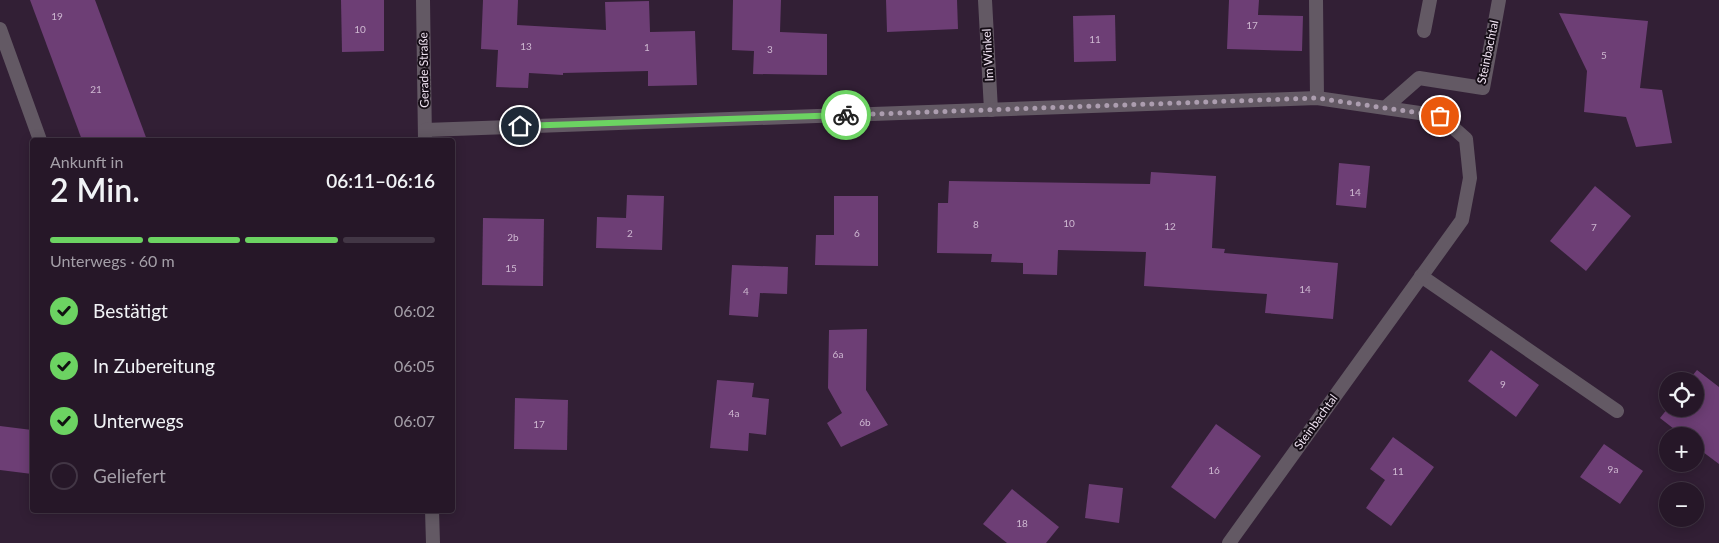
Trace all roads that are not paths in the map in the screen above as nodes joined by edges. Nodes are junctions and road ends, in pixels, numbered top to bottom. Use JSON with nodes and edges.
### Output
{"nodes":[{"id":1,"x":423,"y":0,"type":"edge"},
{"id":2,"x":985,"y":0,"type":"edge"},
{"id":3,"x":1316,"y":0,"type":"edge"},
{"id":4,"x":1430,"y":0,"type":"edge"},
{"id":5,"x":1499,"y":0,"type":"edge"},
{"id":6,"x":0,"y":29,"type":"edge"},
{"id":7,"x":1424,"y":31,"type":"dead end"},
{"id":8,"x":1317,"y":98,"type":"junction"},
{"id":9,"x":1386,"y":107,"type":"junction"},
{"id":10,"x":991,"y":110,"type":"junction"},
{"id":11,"x":425,"y":135,"type":"edge"},
{"id":12,"x":39,"y":138,"type":"edge"},
{"id":13,"x":1421,"y":276,"type":"junction"},
{"id":14,"x":1617,"y":411,"type":"dead end"},
{"id":15,"x":432,"y":513,"type":"edge"},
{"id":16,"x":433,"y":543,"type":"edge"},
{"id":17,"x":1229,"y":543,"type":"edge"}],
"edges":[{"from":1,"to":11,"type":"street","name":"Gerade Straße"},
{"from":2,"to":10,"type":"street","name":"Im Winkel"},
{"from":3,"to":8,"type":"street"},
{"from":4,"to":7,"type":"street"},
{"from":5,"to":9,"type":"street","name":"Steinbachtal"},
{"from":6,"to":12,"type":"street"},
{"from":8,"to":9,"type":"street"},
{"from":8,"to":10,"type":"street"},
{"from":9,"to":13,"type":"street","name":"Steinbachtal"},
{"from":10,"to":11,"type":"street"},
{"from":13,"to":14,"type":"street"},
{"from":13,"to":17,"type":"street","name":"Steinbachtal"},
{"from":15,"to":16,"type":"street"}]}
